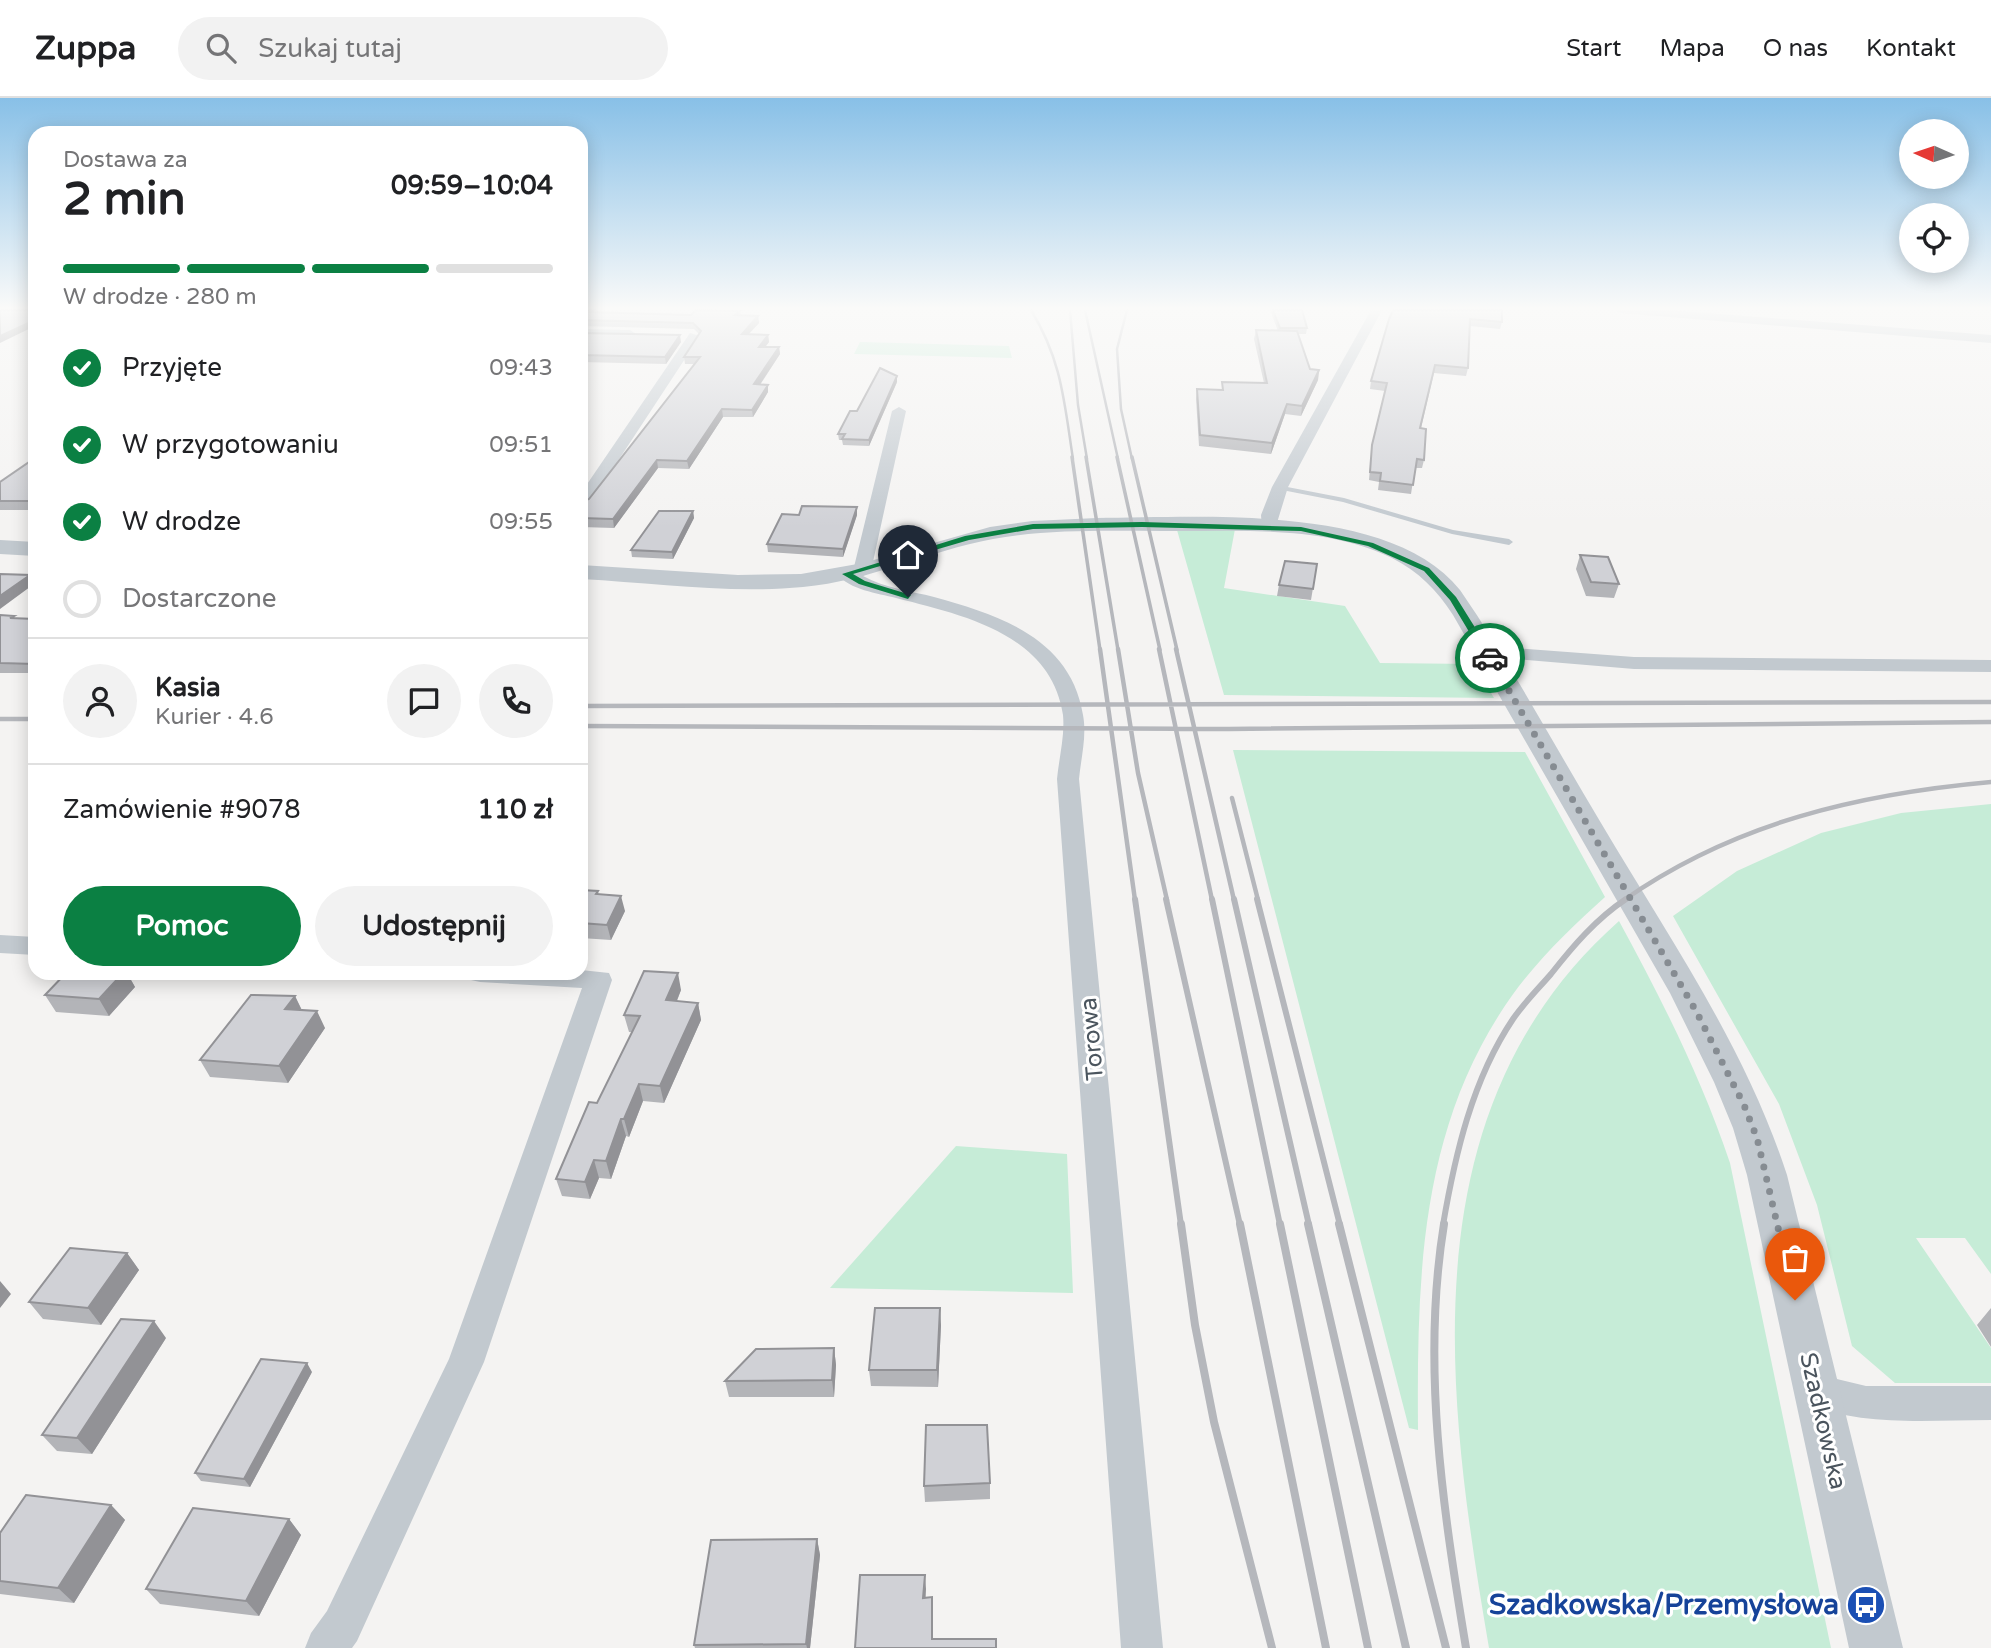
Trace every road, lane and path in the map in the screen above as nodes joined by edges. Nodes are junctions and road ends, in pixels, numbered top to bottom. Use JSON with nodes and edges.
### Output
{"nodes":[{"id":1,"x":663,"y":382,"type":"edge"},
{"id":2,"x":1337,"y":382,"type":"edge"},
{"id":3,"x":899,"y":411,"type":"dead end"},
{"id":4,"x":1280,"y":487,"type":"junction"},
{"id":5,"x":588,"y":495,"type":"edge"},
{"id":6,"x":1268,"y":526,"type":"junction"},
{"id":7,"x":1509,"y":542,"type":"dead end"},
{"id":8,"x":0,"y":547,"type":"edge"},
{"id":9,"x":28,"y":549,"type":"edge"},
{"id":10,"x":588,"y":572,"type":"edge"},
{"id":11,"x":854,"y":572,"type":"junction"},
{"id":12,"x":1486,"y":652,"type":"junction"},
{"id":13,"x":1991,"y":666,"type":"edge"},
{"id":14,"x":0,"y":944,"type":"edge"},
{"id":15,"x":28,"y":946,"type":"edge"},
{"id":16,"x":588,"y":979,"type":"edge"},
{"id":17,"x":1816,"y":1391,"type":"junction"},
{"id":18,"x":1991,"y":1403,"type":"edge"},
{"id":19,"x":326,"y":1648,"type":"edge"},
{"id":20,"x":1142,"y":1648,"type":"edge"},
{"id":21,"x":1876,"y":1648,"type":"edge"}],
"edges":[{"from":1,"to":5,"type":"street"},
{"from":2,"to":4,"type":"street"},
{"from":3,"to":11,"type":"street"},
{"from":4,"to":6,"type":"street"},
{"from":4,"to":7,"type":"lane"},
{"from":6,"to":11,"type":"street","name":"Szadkowska"},
{"from":6,"to":12,"type":"street","name":"Szadkowska"},
{"from":8,"to":9,"type":"street"},
{"from":10,"to":11,"type":"street","name":"Szadkowska"},
{"from":11,"to":20,"type":"street","name":"Torowa"},
{"from":12,"to":13,"type":"street"},
{"from":12,"to":17,"type":"street","name":"Szadkowska"},
{"from":14,"to":15,"type":"street"},
{"from":16,"to":19,"type":"street"},
{"from":17,"to":18,"type":"street"},
{"from":17,"to":21,"type":"street","name":"Szadkowska"}]}
